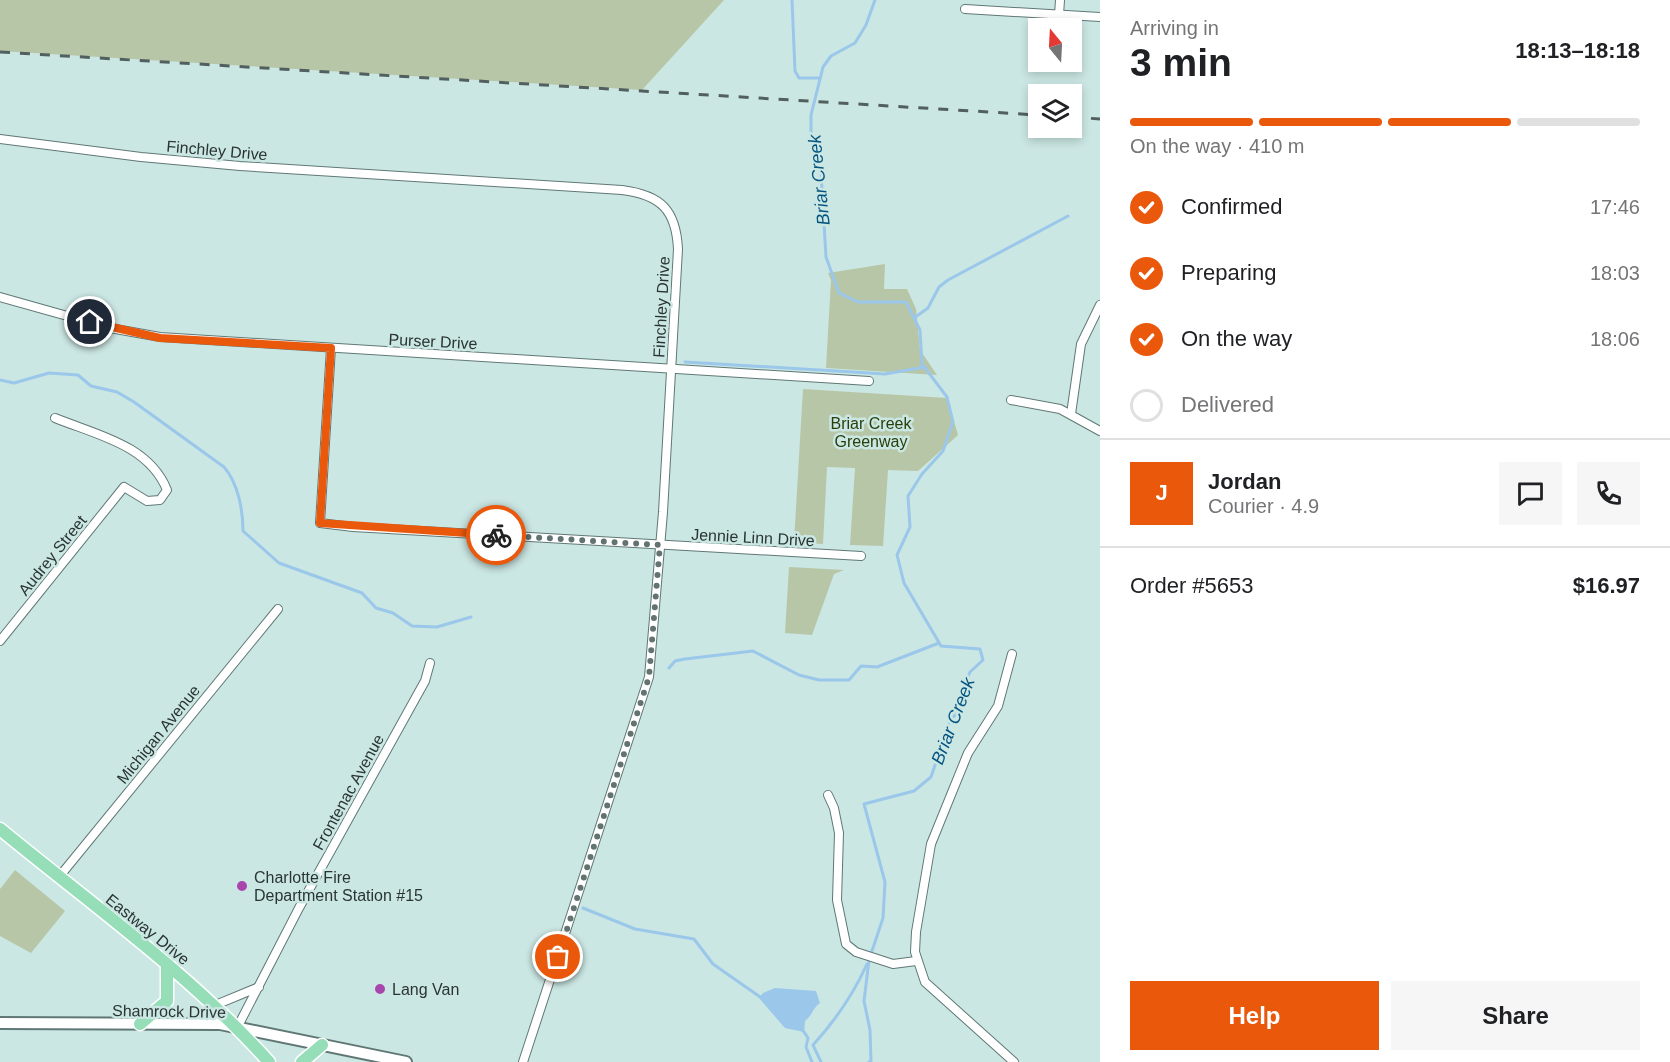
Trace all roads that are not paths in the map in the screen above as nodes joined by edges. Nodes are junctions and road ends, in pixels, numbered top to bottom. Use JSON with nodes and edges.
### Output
{"nodes":[{"id":1,"x":1060,"y":0,"type":"edge"},
{"id":2,"x":965,"y":9,"type":"dead end"},
{"id":3,"x":1059,"y":15,"type":"junction"},
{"id":4,"x":1100,"y":17,"type":"edge"},
{"id":5,"x":0,"y":139,"type":"edge"},
{"id":6,"x":0,"y":144,"type":"edge"},
{"id":7,"x":0,"y":297,"type":"edge"},
{"id":8,"x":1100,"y":305,"type":"edge"},
{"id":9,"x":331,"y":348,"type":"junction"},
{"id":10,"x":671,"y":369,"type":"junction"},
{"id":11,"x":869,"y":381,"type":"dead end"},
{"id":12,"x":1011,"y":399,"type":"dead end"},
{"id":13,"x":1071,"y":414,"type":"junction"},
{"id":14,"x":55,"y":418,"type":"dead end"},
{"id":15,"x":1100,"y":431,"type":"edge"},
{"id":16,"x":660,"y":545,"type":"junction"},
{"id":17,"x":861,"y":556,"type":"dead end"},
{"id":18,"x":278,"y":609,"type":"dead end"},
{"id":19,"x":0,"y":641,"type":"edge"},
{"id":20,"x":1012,"y":654,"type":"dead end"},
{"id":21,"x":430,"y":663,"type":"dead end"},
{"id":22,"x":828,"y":795,"type":"dead end"},
{"id":23,"x":0,"y":829,"type":"edge"},
{"id":24,"x":59,"y":877,"type":"junction"},
{"id":25,"x":916,"y":961,"type":"junction"},
{"id":26,"x":167,"y":964,"type":"junction"},
{"id":27,"x":259,"y":987,"type":"junction"},
{"id":28,"x":213,"y":1006,"type":"junction"},
{"id":29,"x":0,"y":1023,"type":"edge"},
{"id":30,"x":140,"y":1024,"type":"junction"},
{"id":31,"x":237,"y":1028,"type":"junction"},
{"id":32,"x":322,"y":1045,"type":"junction"},
{"id":33,"x":269,"y":1062,"type":"edge"},
{"id":34,"x":302,"y":1062,"type":"edge"},
{"id":35,"x":406,"y":1062,"type":"edge"},
{"id":36,"x":523,"y":1062,"type":"edge"},
{"id":37,"x":1014,"y":1062,"type":"edge"}],
"edges":[{"from":1,"to":3,"type":"street"},
{"from":2,"to":3,"type":"street"},
{"from":3,"to":4,"type":"street"},
{"from":5,"to":6,"type":"street"},
{"from":5,"to":10,"type":"street","name":"Finchley Drive"},
{"from":7,"to":9,"type":"street","name":"Purser Drive"},
{"from":8,"to":13,"type":"street"},
{"from":9,"to":10,"type":"street","name":"Purser Drive"},
{"from":9,"to":16,"type":"street","name":"Jennie Linn Drive"},
{"from":10,"to":11,"type":"street","name":"Purser Drive"},
{"from":10,"to":16,"type":"street","name":"Finchley Drive"},
{"from":12,"to":13,"type":"street"},
{"from":13,"to":15,"type":"street"},
{"from":14,"to":19,"type":"street","name":"Audrey Street"},
{"from":16,"to":17,"type":"street","name":"Jennie Linn Drive"},
{"from":16,"to":36,"type":"street","name":"Finchley Drive"},
{"from":18,"to":24,"type":"street","name":"Michigan Avenue"},
{"from":20,"to":25,"type":"street"},
{"from":21,"to":27,"type":"street","name":"Frontenac Avenue"},
{"from":22,"to":25,"type":"street"},
{"from":23,"to":24,"type":"main road","name":"Eastway Drive"},
{"from":24,"to":26,"type":"main road","name":"Eastway Drive"},
{"from":25,"to":37,"type":"street"},
{"from":26,"to":28,"type":"main road","name":"Eastway Drive"},
{"from":26,"to":30,"type":"main road"},
{"from":27,"to":28,"type":"street"},
{"from":27,"to":31,"type":"street","name":"Frontenac Avenue"},
{"from":28,"to":31,"type":"main road","name":"Eastway Drive"},
{"from":29,"to":30,"type":"street","name":"Shamrock Drive"},
{"from":30,"to":31,"type":"street","name":"Shamrock Drive"},
{"from":31,"to":32,"type":"street","name":"Shamrock Drive"},
{"from":31,"to":33,"type":"main road","name":"Eastway Drive"},
{"from":32,"to":34,"type":"main road"},
{"from":32,"to":35,"type":"street","name":"Shamrock Drive"}]}
